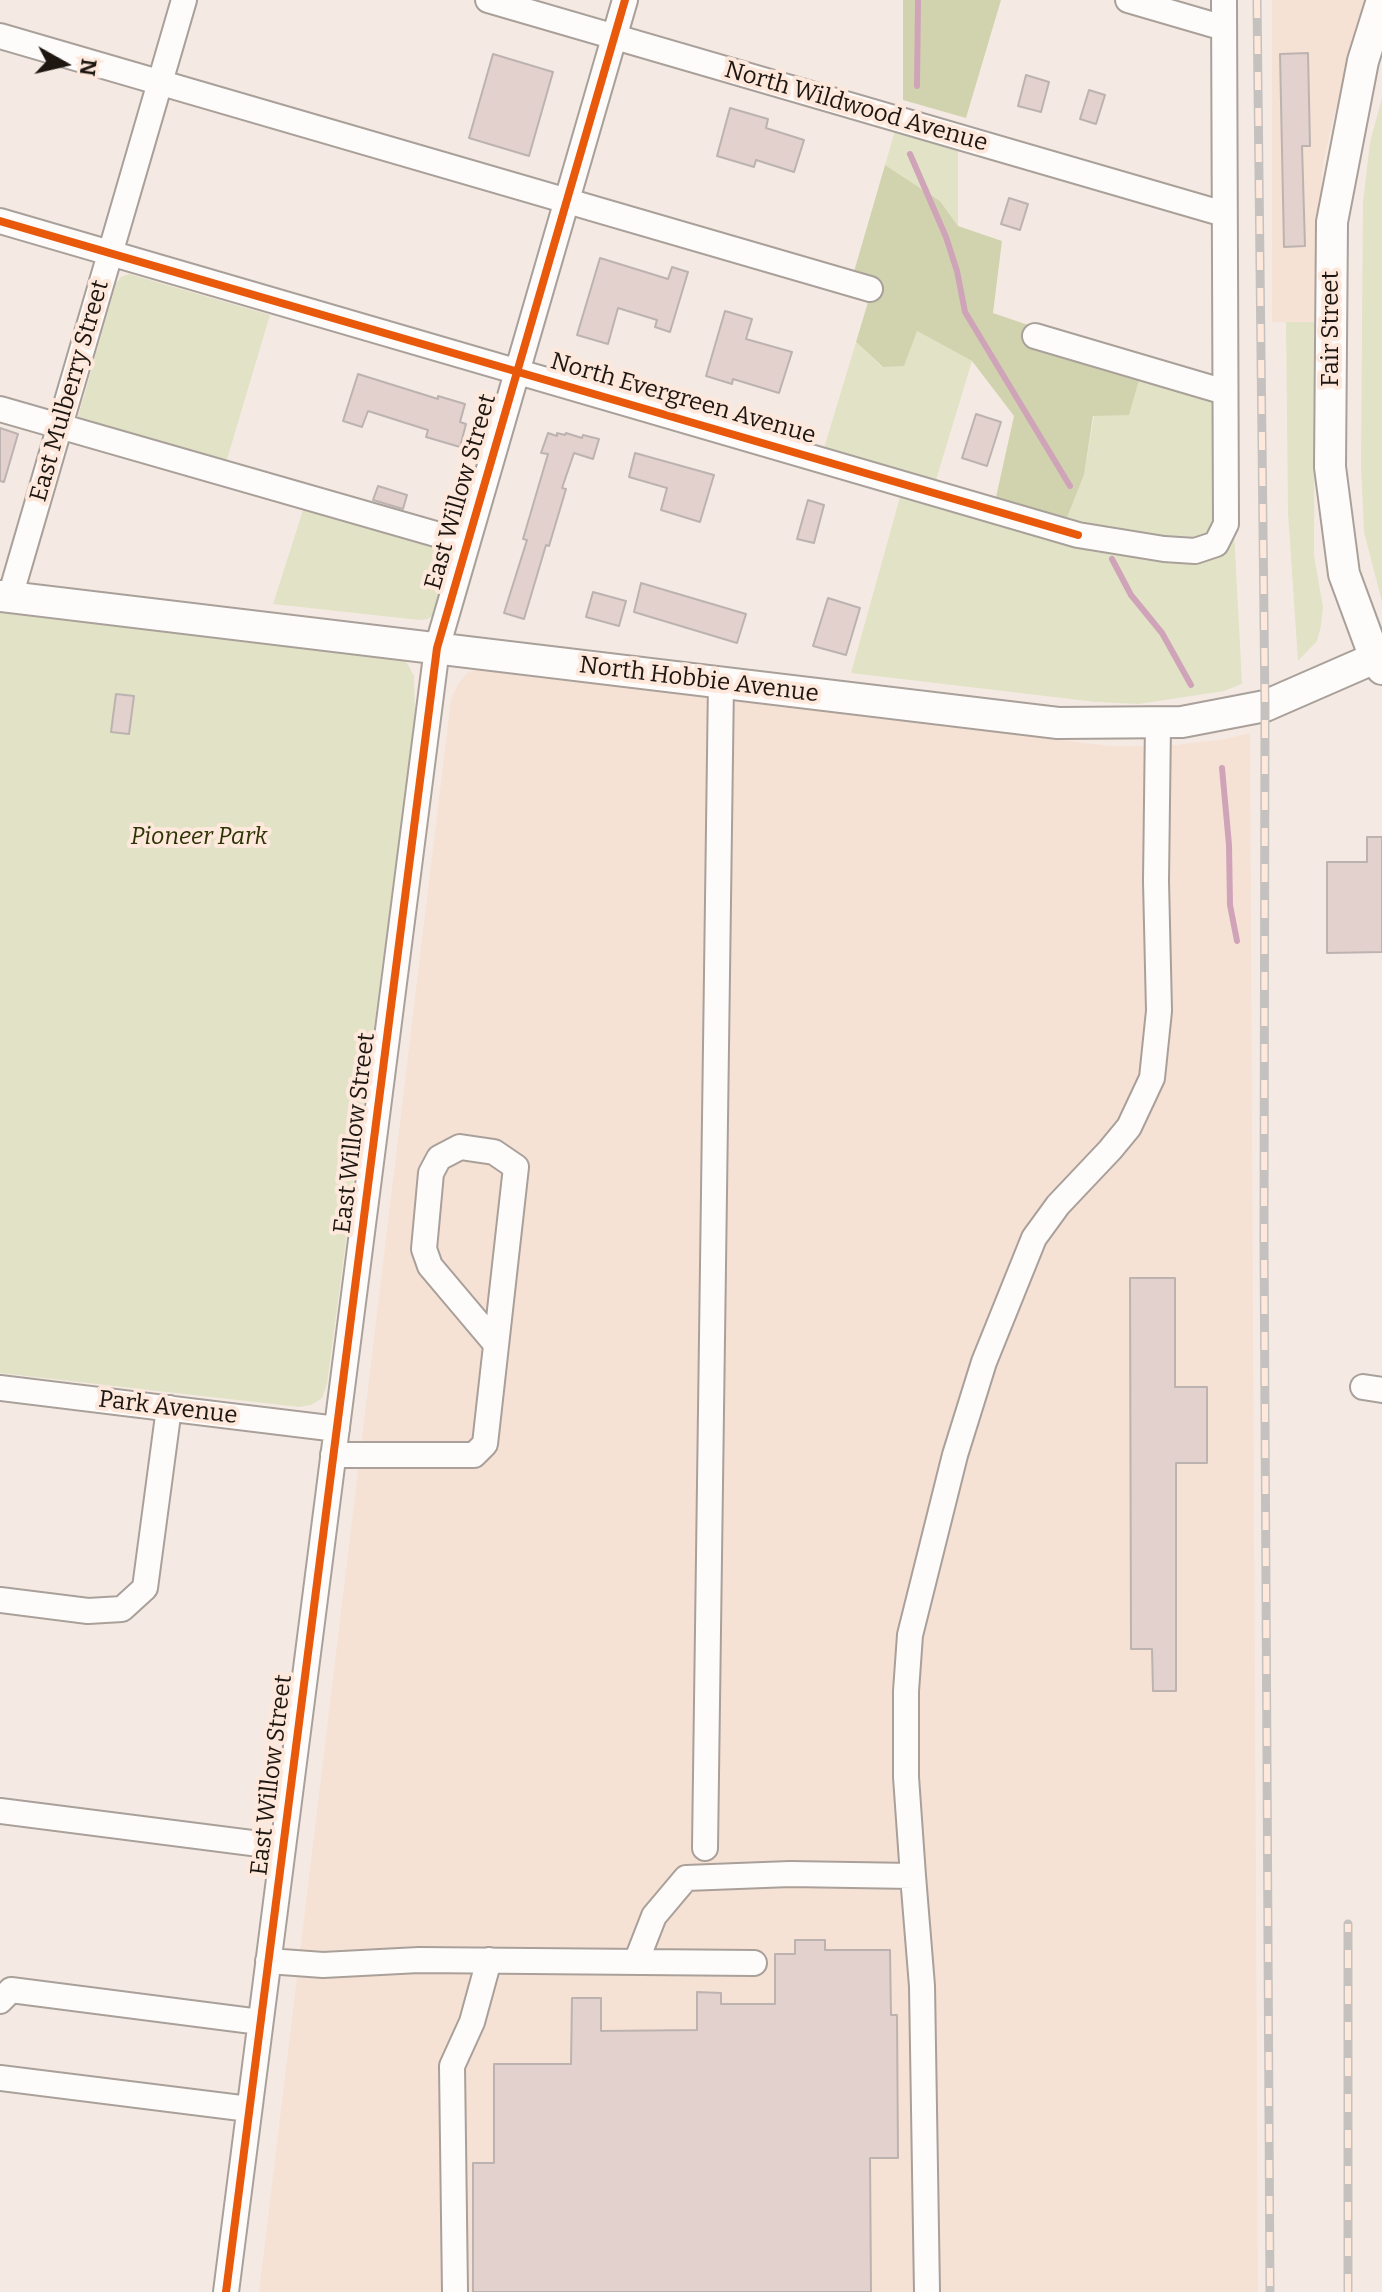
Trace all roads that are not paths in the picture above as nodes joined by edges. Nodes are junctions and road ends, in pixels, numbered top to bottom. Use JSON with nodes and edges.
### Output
{"nodes":[{"id":1,"x":184,"y":0,"type":"edge"},
{"id":2,"x":488,"y":0,"type":"edge"},
{"id":3,"x":625,"y":0,"type":"edge"},
{"id":4,"x":1128,"y":0,"type":"edge"},
{"id":5,"x":1224,"y":0,"type":"edge"},
{"id":6,"x":1382,"y":0,"type":"edge"},
{"id":7,"x":1224,"y":28,"type":"junction"},
{"id":8,"x":0,"y":36,"type":"edge"},
{"id":9,"x":615,"y":37,"type":"junction"},
{"id":10,"x":160,"y":82,"type":"junction"},
{"id":11,"x":567,"y":201,"type":"junction"},
{"id":12,"x":1224,"y":214,"type":"junction"},
{"id":13,"x":0,"y":221,"type":"edge"},
{"id":14,"x":110,"y":253,"type":"junction"},
{"id":15,"x":870,"y":289,"type":"dead end"},
{"id":16,"x":1035,"y":336,"type":"dead end"},
{"id":17,"x":517,"y":371,"type":"junction"},
{"id":18,"x":1225,"y":392,"type":"junction"},
{"id":19,"x":0,"y":409,"type":"edge"},
{"id":20,"x":60,"y":427,"type":"junction"},
{"id":21,"x":467,"y":543,"type":"junction"},
{"id":22,"x":5,"y":596,"type":"edge"},
{"id":23,"x":437,"y":648,"type":"junction"},
{"id":24,"x":1378,"y":664,"type":"edge"},
{"id":25,"x":721,"y":682,"type":"junction"},
{"id":26,"x":1158,"y":723,"type":"junction"},
{"id":27,"x":495,"y":1343,"type":"junction"},
{"id":28,"x":0,"y":1388,"type":"edge"},
{"id":29,"x":169,"y":1408,"type":"junction"},
{"id":30,"x":337,"y":1429,"type":"junction"},
{"id":31,"x":333,"y":1455,"type":"junction"},
{"id":32,"x":0,"y":1600,"type":"edge"},
{"id":33,"x":0,"y":1811,"type":"edge"},
{"id":34,"x":283,"y":1847,"type":"junction"},
{"id":35,"x":705,"y":1848,"type":"dead end"},
{"id":36,"x":913,"y":1876,"type":"junction"},
{"id":37,"x":489,"y":1960,"type":"junction"},
{"id":38,"x":268,"y":1961,"type":"junction"},
{"id":39,"x":636,"y":1962,"type":"junction"},
{"id":40,"x":754,"y":1963,"type":"dead end"},
{"id":41,"x":4,"y":1993,"type":"edge"},
{"id":42,"x":260,"y":2022,"type":"junction"},
{"id":43,"x":0,"y":2078,"type":"edge"},
{"id":44,"x":249,"y":2109,"type":"junction"},
{"id":45,"x":226,"y":2292,"type":"edge"},
{"id":46,"x":455,"y":2292,"type":"edge"},
{"id":47,"x":927,"y":2292,"type":"edge"}],
"edges":[{"from":1,"to":10,"type":"street","name":"East Mulberry Street"},
{"from":2,"to":9,"type":"street","name":"North Wildwood Avenue"},
{"from":3,"to":9,"type":"street","name":"East Willow Street"},
{"from":4,"to":7,"type":"street"},
{"from":5,"to":7,"type":"street"},
{"from":6,"to":24,"type":"main road","name":"Fair Street"},
{"from":7,"to":12,"type":"street"},
{"from":8,"to":10,"type":"street"},
{"from":9,"to":11,"type":"street","name":"East Willow Street"},
{"from":9,"to":12,"type":"street","name":"North Wildwood Avenue"},
{"from":10,"to":11,"type":"street"},
{"from":10,"to":14,"type":"street","name":"East Mulberry Street"},
{"from":11,"to":15,"type":"street"},
{"from":11,"to":17,"type":"street","name":"East Willow Street"},
{"from":12,"to":18,"type":"street"},
{"from":13,"to":14,"type":"street","name":"North Evergreen Avenue"},
{"from":14,"to":17,"type":"street","name":"North Evergreen Avenue"},
{"from":14,"to":20,"type":"street","name":"East Mulberry Street"},
{"from":16,"to":18,"type":"street"},
{"from":17,"to":18,"type":"street","name":"North Evergreen Avenue"},
{"from":17,"to":21,"type":"street","name":"East Willow Street"},
{"from":19,"to":20,"type":"street"},
{"from":20,"to":21,"type":"street"},
{"from":20,"to":22,"type":"street","name":"East Mulberry Street"},
{"from":21,"to":23,"type":"street","name":"East Willow Street"},
{"from":22,"to":23,"type":"main road","name":"North Hobbie Avenue"},
{"from":23,"to":25,"type":"main road","name":"North Hobbie Avenue"},
{"from":23,"to":30,"type":"street","name":"East Willow Street"},
{"from":24,"to":26,"type":"main road","name":"North Hobbie Avenue"},
{"from":25,"to":26,"type":"main road","name":"North Hobbie Avenue"},
{"from":25,"to":35,"type":"street"},
{"from":26,"to":36,"type":"street"},
{"from":27,"to":27,"type":"street"},
{"from":27,"to":31,"type":"street"},
{"from":28,"to":29,"type":"street","name":"Park Avenue"},
{"from":29,"to":30,"type":"street","name":"Park Avenue"},
{"from":29,"to":32,"type":"street"},
{"from":30,"to":31,"type":"street","name":"East Willow Street"},
{"from":31,"to":34,"type":"street","name":"East Willow Street"},
{"from":33,"to":34,"type":"street"},
{"from":34,"to":38,"type":"street","name":"East Willow Street"},
{"from":36,"to":39,"type":"street"},
{"from":36,"to":47,"type":"street"},
{"from":37,"to":38,"type":"street"},
{"from":37,"to":39,"type":"street"},
{"from":37,"to":46,"type":"street"},
{"from":38,"to":42,"type":"street","name":"East Willow Street"},
{"from":39,"to":40,"type":"street"},
{"from":41,"to":42,"type":"street"},
{"from":42,"to":44,"type":"street","name":"East Willow Street"},
{"from":43,"to":44,"type":"street"},
{"from":44,"to":45,"type":"street","name":"East Willow Street"}]}
